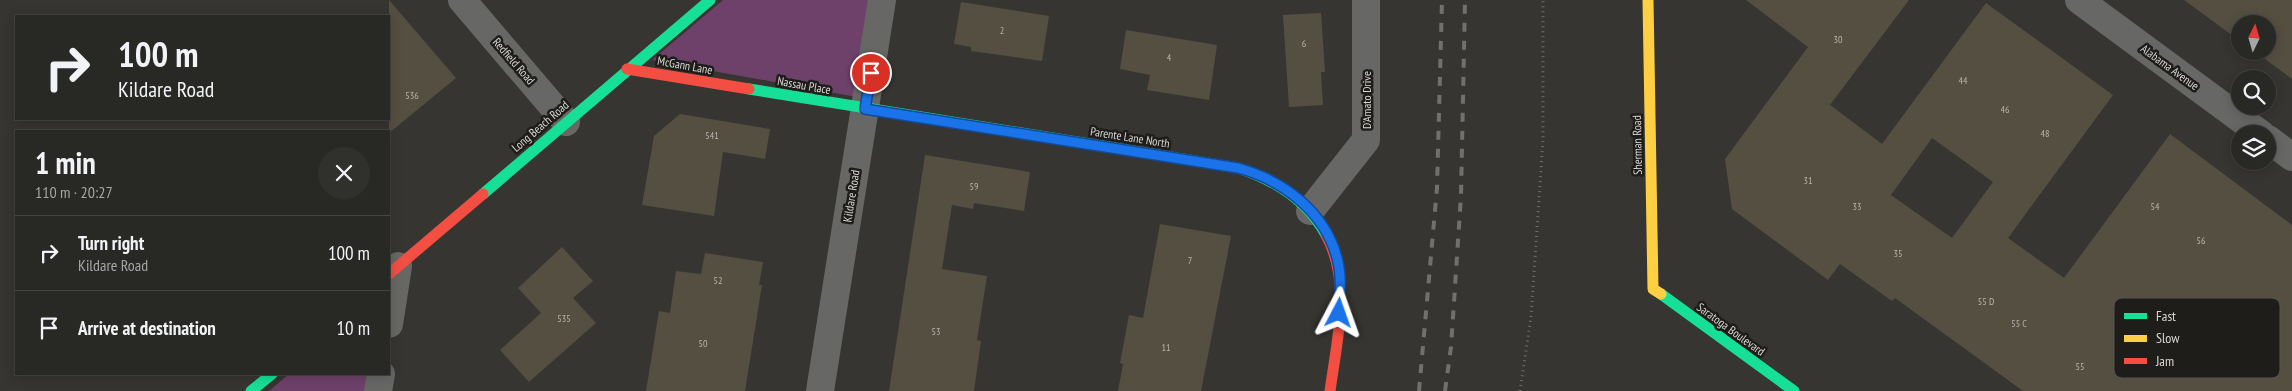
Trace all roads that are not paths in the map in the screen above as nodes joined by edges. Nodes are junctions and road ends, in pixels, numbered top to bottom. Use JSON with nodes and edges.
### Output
{"nodes":[{"id":1,"x":462,"y":0,"type":"edge"},
{"id":2,"x":710,"y":0,"type":"edge"},
{"id":3,"x":882,"y":0,"type":"edge"},
{"id":4,"x":1366,"y":0,"type":"edge"},
{"id":5,"x":1648,"y":0,"type":"edge"},
{"id":6,"x":2079,"y":0,"type":"edge"},
{"id":7,"x":627,"y":69,"type":"junction"},
{"id":8,"x":739,"y":88,"type":"joint"},
{"id":9,"x":865,"y":109,"type":"junction"},
{"id":10,"x":566,"y":122,"type":"junction"},
{"id":11,"x":2249,"y":125,"type":"edge"},
{"id":12,"x":2276,"y":145,"type":"edge"},
{"id":13,"x":2292,"y":157,"type":"edge"},
{"id":14,"x":1310,"y":211,"type":"junction"},
{"id":15,"x":393,"y":270,"type":"edge"},
{"id":16,"x":1653,"y":289,"type":"joint"},
{"id":17,"x":390,"y":310,"type":"edge"},
{"id":18,"x":271,"y":375,"type":"edge"},
{"id":19,"x":381,"y":375,"type":"edge"},
{"id":20,"x":251,"y":391,"type":"edge"},
{"id":21,"x":378,"y":391,"type":"edge"},
{"id":22,"x":820,"y":391,"type":"edge"},
{"id":23,"x":1330,"y":391,"type":"edge"},
{"id":24,"x":1794,"y":391,"type":"edge"}],
"edges":[{"from":1,"to":10,"type":"street","name":"Redfield Road"},
{"from":2,"to":7,"type":"street","name":"Long Beach Road"},
{"from":3,"to":9,"type":"street","name":"Kildare Road"},
{"from":4,"to":14,"type":"street","name":"D'Amato Drive"},
{"from":5,"to":16,"type":"street","name":"Sherman Road"},
{"from":6,"to":11,"type":"street","name":"Alabama Avenue"},
{"from":7,"to":8,"type":"street","name":"McGann Lane"},
{"from":7,"to":10,"type":"street","name":"Long Beach Road"},
{"from":8,"to":9,"type":"street","name":"Nassau Place"},
{"from":9,"to":14,"type":"street","name":"Parente Lane North"},
{"from":9,"to":22,"type":"street","name":"Kildare Road"},
{"from":10,"to":15,"type":"street","name":"Long Beach Road"},
{"from":12,"to":13,"type":"street"},
{"from":14,"to":23,"type":"street","name":"Parente Lane North"},
{"from":15,"to":17,"type":"street"},
{"from":16,"to":24,"type":"street","name":"Saratoga Boulevard"},
{"from":18,"to":20,"type":"street"},
{"from":19,"to":21,"type":"street"}]}
